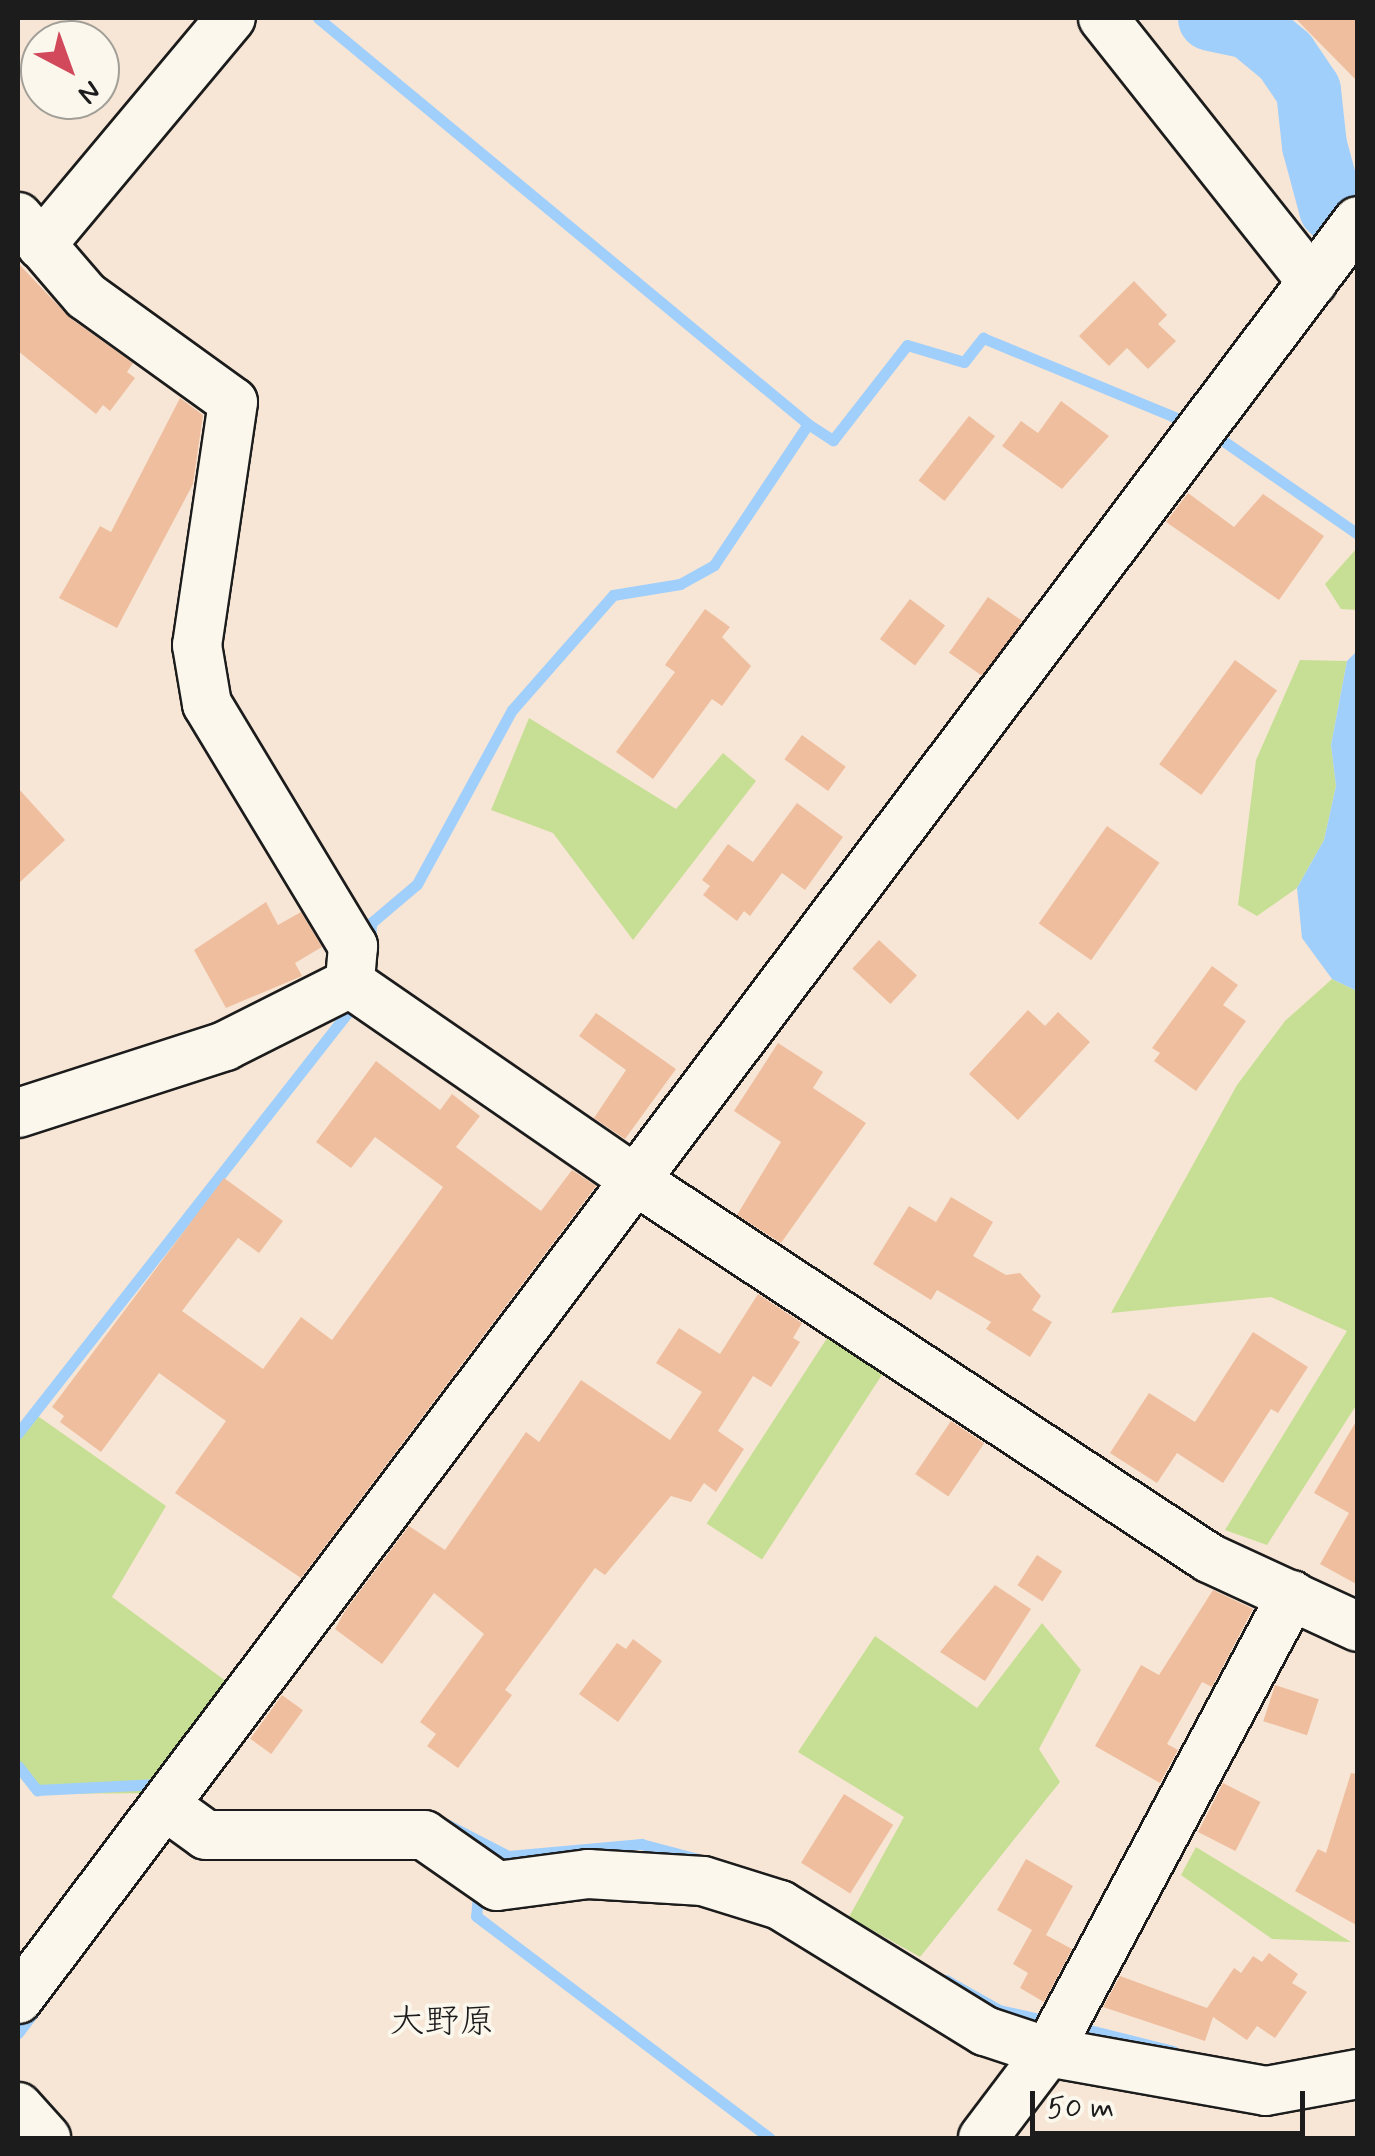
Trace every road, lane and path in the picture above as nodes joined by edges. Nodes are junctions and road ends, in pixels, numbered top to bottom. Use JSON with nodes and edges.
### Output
{"nodes":[{"id":1,"x":231,"y":18,"type":"edge"},
{"id":2,"x":1103,"y":18,"type":"edge"},
{"id":3,"x":29,"y":231,"type":"edge"},
{"id":4,"x":1334,"y":253,"type":"edge"},
{"id":5,"x":350,"y":983,"type":"junction"},
{"id":6,"x":18,"y":1112,"type":"edge"},
{"id":7,"x":638,"y":1182,"type":"junction"},
{"id":8,"x":1292,"y":1595,"type":"junction"},
{"id":9,"x":1358,"y":1626,"type":"edge"},
{"id":10,"x":166,"y":1806,"type":"junction"},
{"id":11,"x":18,"y":1999,"type":"edge"},
{"id":12,"x":1048,"y":2052,"type":"junction"},
{"id":13,"x":1358,"y":2074,"type":"edge"},
{"id":14,"x":18,"y":2107,"type":"edge"},
{"id":15,"x":46,"y":2138,"type":"edge"},
{"id":16,"x":983,"y":2138,"type":"edge"}],
"edges":[{"from":1,"to":3,"type":"street"},
{"from":2,"to":4,"type":"street"},
{"from":3,"to":5,"type":"street"},
{"from":4,"to":7,"type":"street"},
{"from":5,"to":6,"type":"street"},
{"from":5,"to":7,"type":"street"},
{"from":7,"to":8,"type":"street"},
{"from":7,"to":10,"type":"street"},
{"from":8,"to":9,"type":"street"},
{"from":8,"to":12,"type":"street"},
{"from":10,"to":11,"type":"street"},
{"from":10,"to":12,"type":"street"},
{"from":12,"to":13,"type":"street"},
{"from":12,"to":16,"type":"street"},
{"from":14,"to":15,"type":"street"}]}
